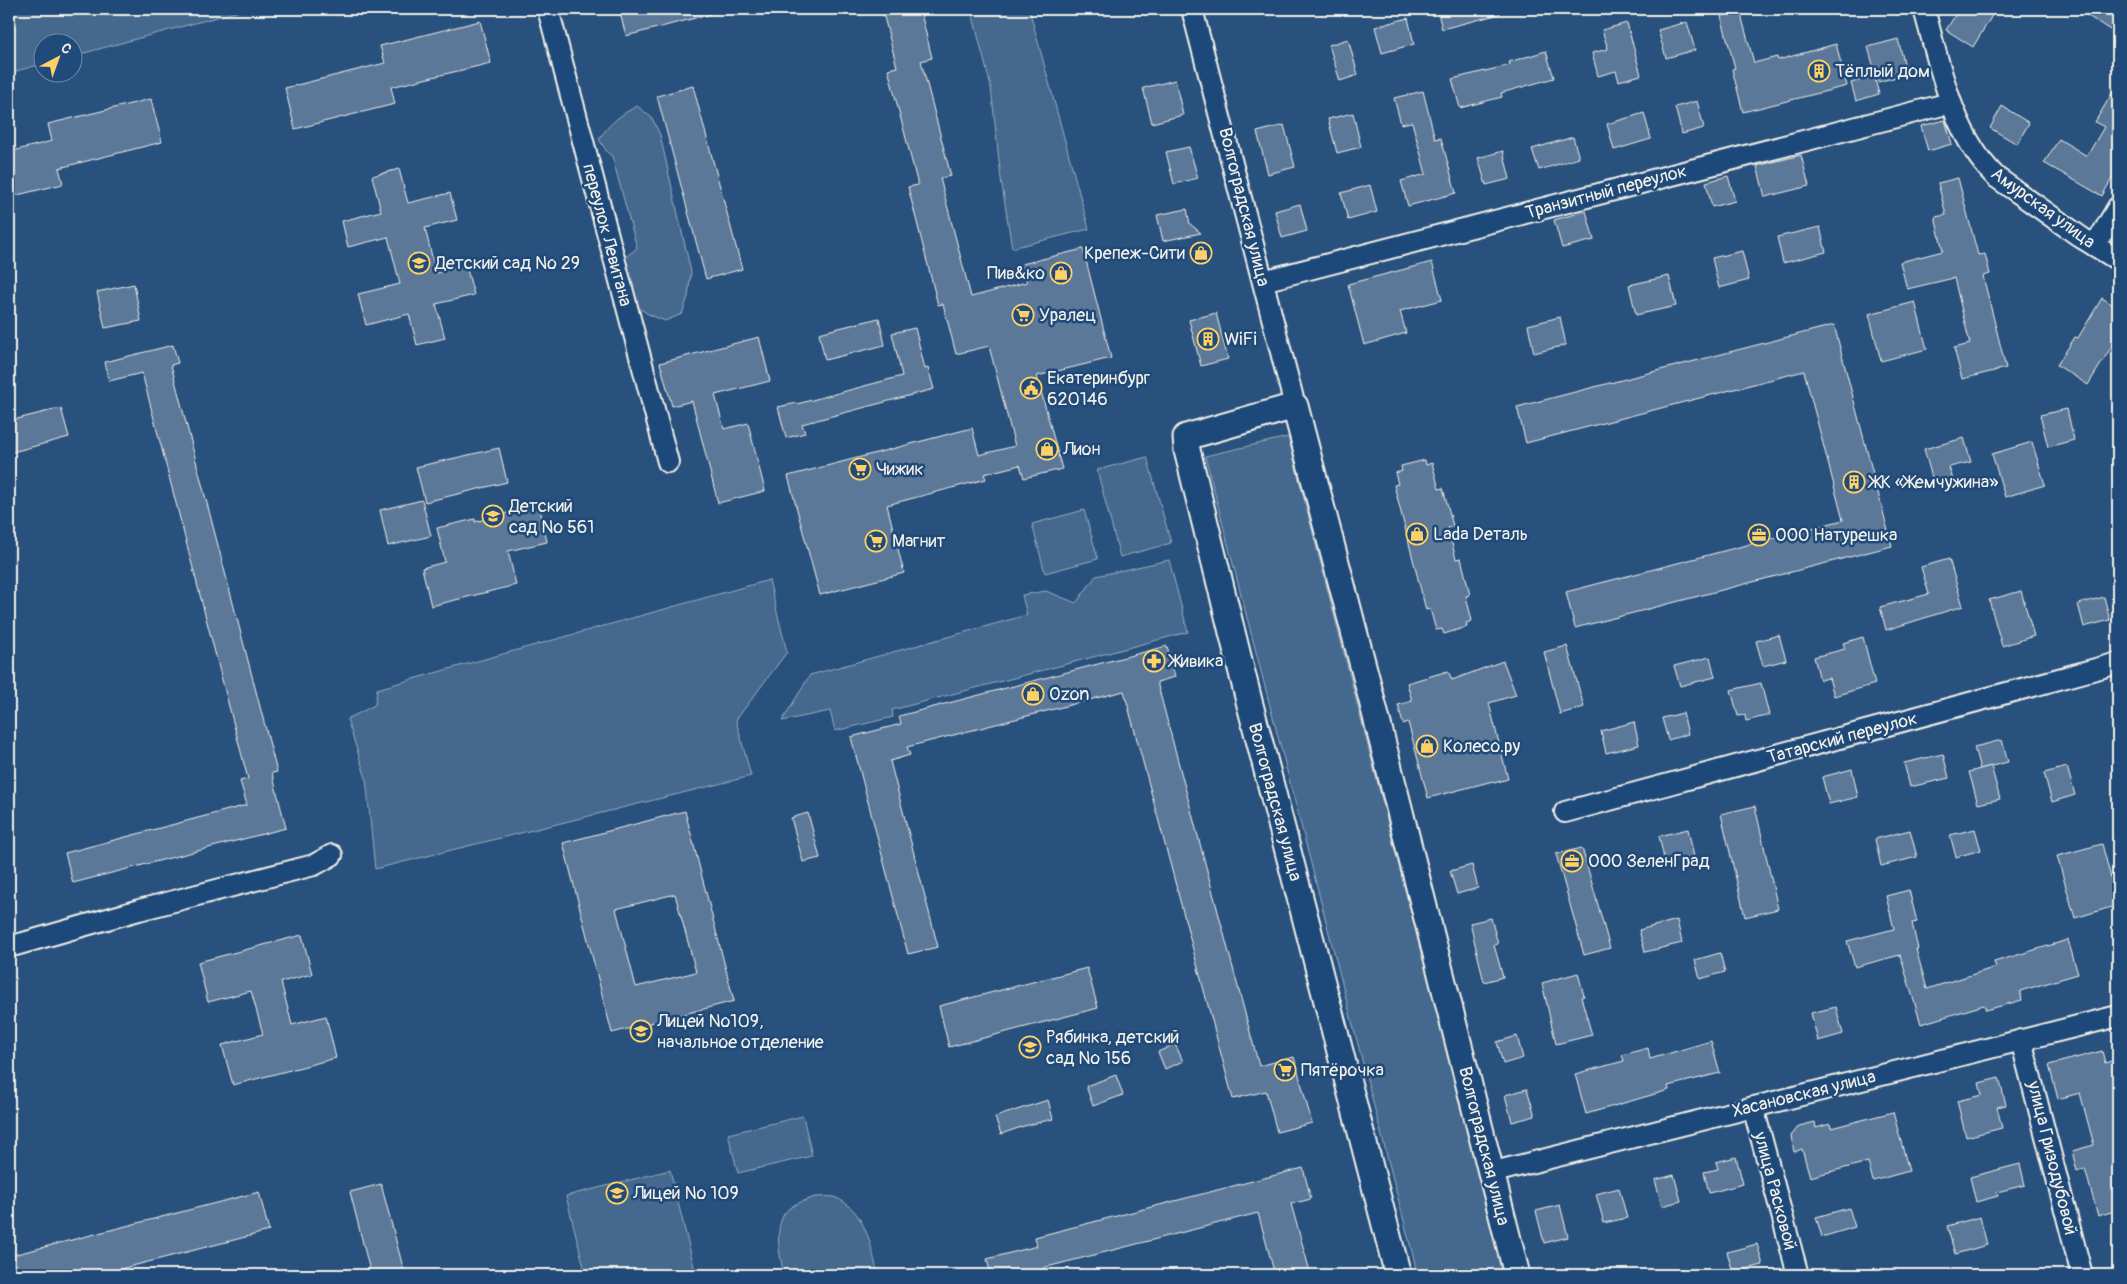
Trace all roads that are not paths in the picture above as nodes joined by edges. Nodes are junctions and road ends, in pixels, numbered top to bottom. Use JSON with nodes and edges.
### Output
{"nodes":[{"id":1,"x":548,"y":9,"type":"edge"},
{"id":2,"x":1192,"y":9,"type":"edge"},
{"id":3,"x":1925,"y":9,"type":"edge"},
{"id":4,"x":1950,"y":103,"type":"junction"},
{"id":5,"x":2118,"y":207,"type":"edge"},
{"id":6,"x":2095,"y":246,"type":"junction"},
{"id":7,"x":2118,"y":260,"type":"edge"},
{"id":8,"x":1263,"y":281,"type":"junction"},
{"id":9,"x":1295,"y":406,"type":"junction"},
{"id":10,"x":668,"y":462,"type":"dead end"},
{"id":11,"x":2118,"y":663,"type":"edge"},
{"id":12,"x":1565,"y":812,"type":"dead end"},
{"id":13,"x":332,"y":855,"type":"dead end"},
{"id":14,"x":9,"y":947,"type":"edge"},
{"id":15,"x":2118,"y":1016,"type":"edge"},
{"id":16,"x":2021,"y":1040,"type":"junction"},
{"id":17,"x":1753,"y":1107,"type":"junction"},
{"id":18,"x":1490,"y":1173,"type":"junction"},
{"id":19,"x":1398,"y":1275,"type":"edge"},
{"id":20,"x":1517,"y":1275,"type":"edge"},
{"id":21,"x":1798,"y":1275,"type":"edge"},
{"id":22,"x":2082,"y":1275,"type":"edge"}],
"edges":[{"from":1,"to":10,"type":"street","name":"переулок Левитана"},
{"from":2,"to":8,"type":"street","name":"Волгоградская улица"},
{"from":3,"to":4,"type":"street","name":"Амурская улица"},
{"from":4,"to":6,"type":"street","name":"Амурская улица"},
{"from":4,"to":8,"type":"street","name":"Транзитный переулок"},
{"from":5,"to":6,"type":"street"},
{"from":6,"to":7,"type":"street","name":"Амурская улица"},
{"from":8,"to":9,"type":"street","name":"Волгоградская улица"},
{"from":9,"to":18,"type":"street","name":"Волгоградская улица"},
{"from":9,"to":19,"type":"street","name":"Волгоградская улица"},
{"from":11,"to":12,"type":"street","name":"Татарский переулок"},
{"from":13,"to":14,"type":"street"},
{"from":15,"to":16,"type":"street","name":"Хасановская улица"},
{"from":16,"to":17,"type":"street","name":"Хасановская улица"},
{"from":16,"to":22,"type":"street","name":"улица Гризодубовой"},
{"from":17,"to":18,"type":"street","name":"Хасановская улица"},
{"from":17,"to":21,"type":"street","name":"улица Расковой"},
{"from":18,"to":20,"type":"street","name":"Волгоградская улица"}]}
